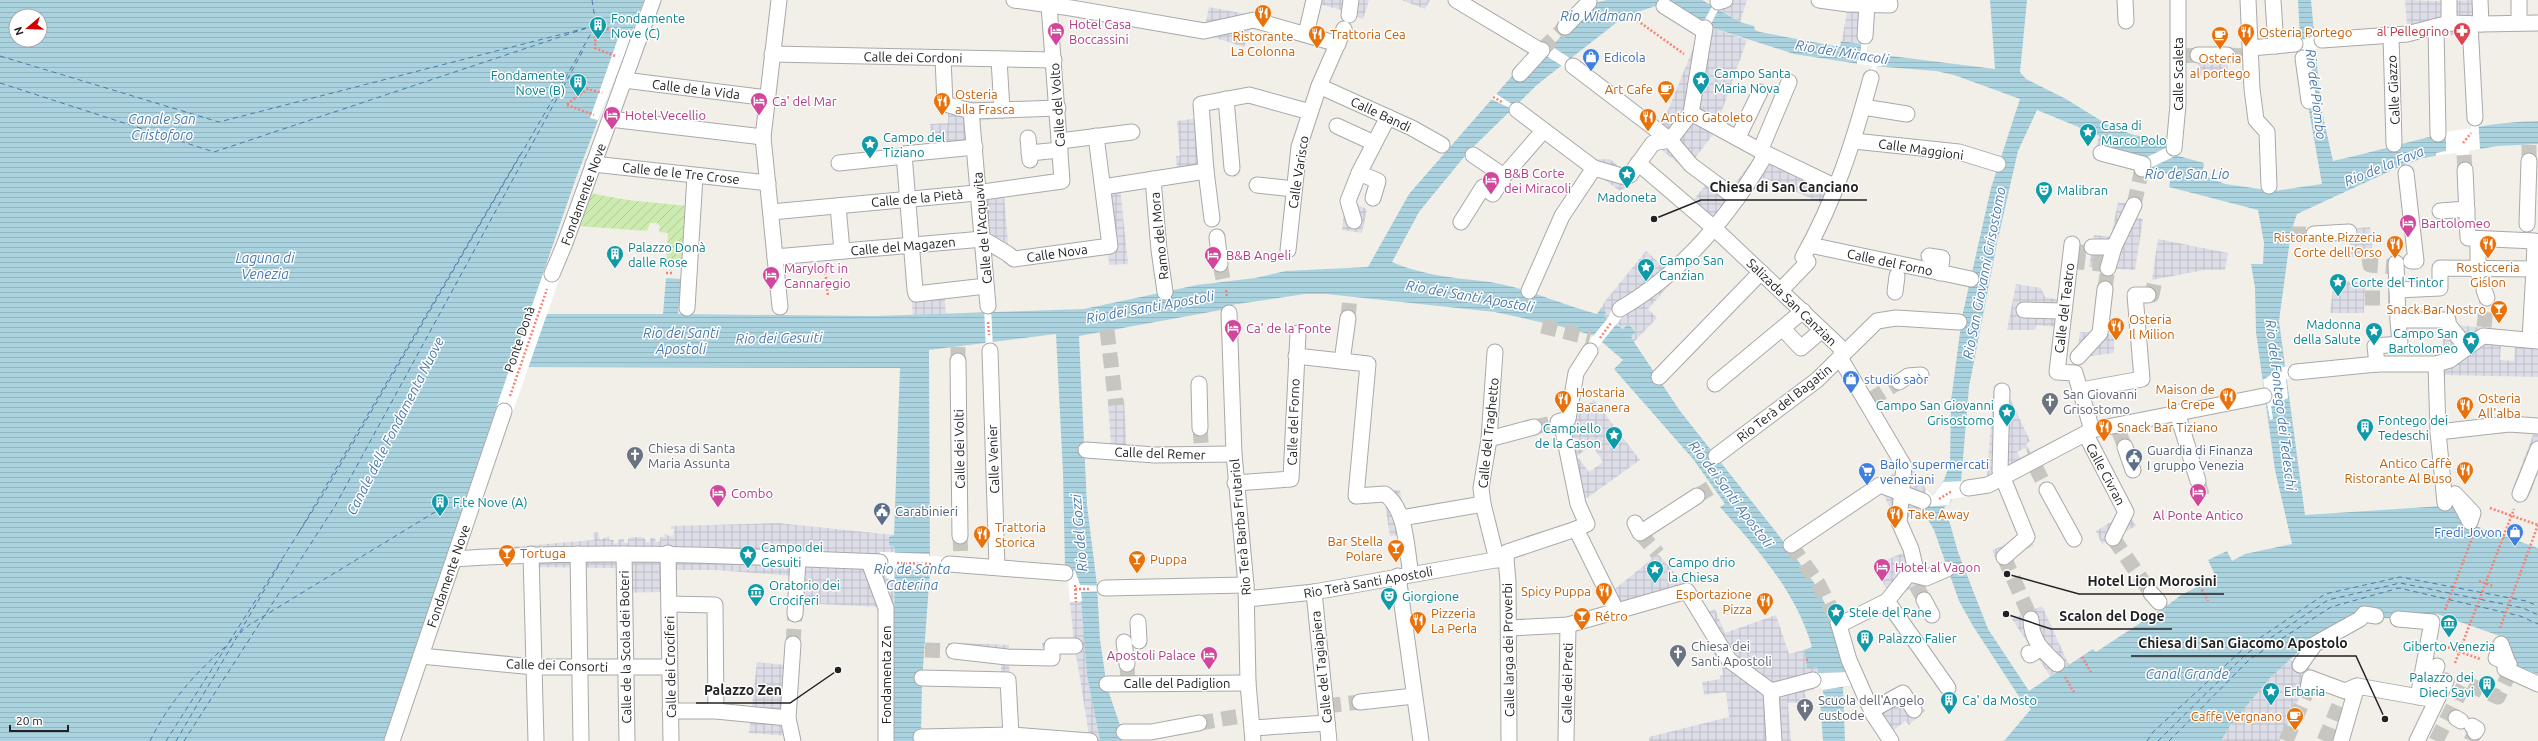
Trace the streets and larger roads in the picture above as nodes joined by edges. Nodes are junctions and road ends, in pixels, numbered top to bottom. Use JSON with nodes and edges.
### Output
{"nodes":[{"id":1,"x":653,"y":0,"type":"edge"},
{"id":2,"x":779,"y":0,"type":"edge"},
{"id":3,"x":1014,"y":0,"type":"edge"},
{"id":4,"x":1351,"y":0,"type":"edge"},
{"id":5,"x":1458,"y":0,"type":"edge"},
{"id":6,"x":1819,"y":0,"type":"edge"},
{"id":7,"x":1889,"y":0,"type":"edge"},
{"id":8,"x":2125,"y":0,"type":"edge"},
{"id":9,"x":2178,"y":0,"type":"edge"},
{"id":10,"x":2248,"y":0,"type":"edge"},
{"id":11,"x":2272,"y":0,"type":"edge"},
{"id":12,"x":2449,"y":0,"type":"edge"},
{"id":13,"x":2480,"y":0,"type":"edge"},
{"id":14,"x":2519,"y":0,"type":"edge"},
{"id":15,"x":1313,"y":2,"type":"edge"},
{"id":16,"x":1584,"y":2,"type":"edge"},
{"id":17,"x":1072,"y":4,"type":"edge"},
{"id":18,"x":1049,"y":5,"type":"junction"},
{"id":19,"x":1869,"y":5,"type":"junction"},
{"id":20,"x":1664,"y":6,"type":"dead end"},
{"id":21,"x":2126,"y":21,"type":"dead end"},
{"id":22,"x":2519,"y":23,"type":"junction"},
{"id":23,"x":2538,"y":23,"type":"edge"},
{"id":24,"x":2477,"y":26,"type":"junction"},
{"id":25,"x":1565,"y":27,"type":"tunnel mouth"},
{"id":26,"x":2440,"y":29,"type":"junction"},
{"id":27,"x":1306,"y":34,"type":"junction"},
{"id":28,"x":2391,"y":35,"type":"junction"},
{"id":29,"x":1865,"y":36,"type":"dead end"},
{"id":30,"x":2322,"y":40,"type":"dead end"},
{"id":31,"x":2295,"y":44,"type":"dead end"},
{"id":32,"x":2276,"y":46,"type":"junction"},
{"id":33,"x":1336,"y":48,"type":"junction"},
{"id":34,"x":2250,"y":53,"type":"junction"},
{"id":35,"x":772,"y":54,"type":"junction"},
{"id":36,"x":2198,"y":55,"type":"tunnel mouth"},
{"id":37,"x":2227,"y":55,"type":"tunnel mouth"},
{"id":38,"x":943,"y":58,"type":"junction"},
{"id":39,"x":2303,"y":58,"type":"dead end"},
{"id":40,"x":999,"y":59,"type":"junction"},
{"id":41,"x":1054,"y":60,"type":"junction"},
{"id":42,"x":1573,"y":66,"type":"dead end"},
{"id":43,"x":1520,"y":74,"type":"dead end"},
{"id":44,"x":1871,"y":78,"type":"dead end"},
{"id":45,"x":624,"y":80,"type":"junction"},
{"id":46,"x":1790,"y":82,"type":"dead end"},
{"id":47,"x":1319,"y":86,"type":"junction"},
{"id":48,"x":1760,"y":92,"type":"dead end"},
{"id":49,"x":768,"y":98,"type":"junction"},
{"id":50,"x":1226,"y":99,"type":"junction"},
{"id":51,"x":2309,"y":100,"type":"dead end"},
{"id":52,"x":1863,"y":107,"type":"junction"},
{"id":53,"x":1058,"y":108,"type":"junction"},
{"id":54,"x":971,"y":110,"type":"junction"},
{"id":55,"x":1002,"y":110,"type":"junction"},
{"id":56,"x":1517,"y":110,"type":"dead end"},
{"id":57,"x":1310,"y":112,"type":"junction"},
{"id":58,"x":1691,"y":113,"type":"junction"},
{"id":59,"x":1906,"y":114,"type":"dead end"},
{"id":60,"x":1388,"y":117,"type":"junction"},
{"id":61,"x":2474,"y":118,"type":"dead end"},
{"id":62,"x":610,"y":119,"type":"junction"},
{"id":63,"x":1337,"y":126,"type":"dead end"},
{"id":64,"x":1132,"y":132,"type":"dead end"},
{"id":65,"x":1543,"y":132,"type":"junction"},
{"id":66,"x":2438,"y":134,"type":"dead end"},
{"id":67,"x":1096,"y":136,"type":"junction"},
{"id":68,"x":763,"y":137,"type":"junction"},
{"id":69,"x":1738,"y":137,"type":"junction"},
{"id":70,"x":1670,"y":140,"type":"junction"},
{"id":71,"x":1854,"y":141,"type":"junction"},
{"id":72,"x":1374,"y":143,"type":"junction"},
{"id":73,"x":2394,"y":144,"type":"dead end"},
{"id":74,"x":1060,"y":145,"type":"junction"},
{"id":75,"x":1442,"y":145,"type":"dead end"},
{"id":76,"x":975,"y":148,"type":"junction"},
{"id":77,"x":2174,"y":148,"type":"dead end"},
{"id":78,"x":1029,"y":150,"type":"dead end"},
{"id":79,"x":1763,"y":152,"type":"junction"},
{"id":80,"x":2101,"y":153,"type":"dead end"},
{"id":81,"x":1473,"y":155,"type":"dead end"},
{"id":82,"x":904,"y":156,"type":"junction"},
{"id":83,"x":2529,"y":161,"type":"tunnel mouth"},
{"id":84,"x":1993,"y":162,"type":"dead end"},
{"id":85,"x":839,"y":163,"type":"dead end"},
{"id":86,"x":594,"y":164,"type":"junction"},
{"id":87,"x":1588,"y":165,"type":"junction"},
{"id":88,"x":1232,"y":168,"type":"dead end"},
{"id":89,"x":1634,"y":169,"type":"junction"},
{"id":90,"x":2142,"y":169,"type":"dead end"},
{"id":91,"x":2465,"y":170,"type":"tunnel mouth"},
{"id":92,"x":1206,"y":171,"type":"junction"},
{"id":93,"x":1360,"y":173,"type":"junction"},
{"id":94,"x":2406,"y":173,"type":"dead end"},
{"id":95,"x":695,"y":176,"type":"junction"},
{"id":96,"x":1504,"y":176,"type":"junction"},
{"id":97,"x":1153,"y":179,"type":"junction"},
{"id":98,"x":1062,"y":181,"type":"joint"},
{"id":99,"x":768,"y":183,"type":"junction"},
{"id":100,"x":1256,"y":185,"type":"dead end"},
{"id":101,"x":1102,"y":186,"type":"junction"},
{"id":102,"x":2269,"y":186,"type":"dead end"},
{"id":103,"x":1836,"y":187,"type":"junction"},
{"id":104,"x":1294,"y":189,"type":"junction"},
{"id":105,"x":979,"y":192,"type":"junction"},
{"id":106,"x":1373,"y":198,"type":"dead end"},
{"id":107,"x":908,"y":199,"type":"junction"},
{"id":108,"x":1737,"y":199,"type":"junction"},
{"id":109,"x":2134,"y":205,"type":"tunnel mouth"},
{"id":110,"x":838,"y":206,"type":"junction"},
{"id":111,"x":2467,"y":209,"type":"junction"},
{"id":112,"x":2440,"y":211,"type":"dead end"},
{"id":113,"x":771,"y":212,"type":"junction"},
{"id":114,"x":1212,"y":219,"type":"dead end"},
{"id":115,"x":1354,"y":221,"type":"dead end"},
{"id":116,"x":1462,"y":222,"type":"dead end"},
{"id":117,"x":2527,"y":224,"type":"dead end"},
{"id":118,"x":1712,"y":230,"type":"junction"},
{"id":119,"x":2349,"y":232,"type":"dead end"},
{"id":120,"x":2314,"y":234,"type":"tunnel mouth"},
{"id":121,"x":1217,"y":237,"type":"dead end"},
{"id":122,"x":983,"y":239,"type":"junction"},
{"id":123,"x":2472,"y":239,"type":"junction"},
{"id":124,"x":2072,"y":244,"type":"dead end"},
{"id":125,"x":1810,"y":245,"type":"junction"},
{"id":126,"x":912,"y":246,"type":"junction"},
{"id":127,"x":2092,"y":247,"type":"tunnel mouth"},
{"id":128,"x":2114,"y":248,"type":"junction"},
{"id":129,"x":1288,"y":250,"type":"dead end"},
{"id":130,"x":842,"y":251,"type":"junction"},
{"id":131,"x":1929,"y":256,"type":"dead end"},
{"id":132,"x":775,"y":257,"type":"junction"},
{"id":133,"x":2411,"y":261,"type":"dead end"},
{"id":134,"x":1220,"y":264,"type":"tunnel mouth"},
{"id":135,"x":2395,"y":266,"type":"dead end"},
{"id":136,"x":2108,"y":268,"type":"tunnel mouth"},
{"id":137,"x":1898,"y":269,"type":"junction"},
{"id":138,"x":2474,"y":269,"type":"junction"},
{"id":139,"x":2534,"y":269,"type":"junction"},
{"id":140,"x":1761,"y":272,"type":"junction"},
{"id":141,"x":1940,"y":273,"type":"junction"},
{"id":142,"x":552,"y":274,"type":"dead end"},
{"id":143,"x":1970,"y":279,"type":"dead end"},
{"id":144,"x":986,"y":286,"type":"junction"},
{"id":145,"x":2105,"y":289,"type":"tunnel mouth"},
{"id":146,"x":1781,"y":290,"type":"junction"},
{"id":147,"x":1165,"y":292,"type":"dead end"},
{"id":148,"x":1529,"y":292,"type":"dead end"},
{"id":149,"x":1895,"y":292,"type":"dead end"},
{"id":150,"x":2148,"y":295,"type":"tunnel mouth"},
{"id":151,"x":2396,"y":295,"type":"junction"},
{"id":152,"x":988,"y":306,"type":"dead end"},
{"id":153,"x":780,"y":307,"type":"dead end"},
{"id":154,"x":687,"y":308,"type":"dead end"},
{"id":155,"x":1620,"y":309,"type":"dead end"},
{"id":156,"x":2024,"y":310,"type":"dead end"},
{"id":157,"x":1802,"y":311,"type":"junction"},
{"id":158,"x":2063,"y":312,"type":"junction"},
{"id":159,"x":1229,"y":313,"type":"dead end"},
{"id":160,"x":1348,"y":318,"type":"tunnel mouth"},
{"id":161,"x":2398,"y":320,"type":"junction"},
{"id":162,"x":1959,"y":322,"type":"dead end"},
{"id":163,"x":1822,"y":330,"type":"junction"},
{"id":164,"x":1298,"y":332,"type":"dead end"},
{"id":165,"x":1786,"y":332,"type":"dead end"},
{"id":166,"x":2534,"y":341,"type":"edge"},
{"id":167,"x":2467,"y":348,"type":"junction"},
{"id":168,"x":990,"y":351,"type":"dead end"},
{"id":169,"x":1590,"y":351,"type":"dead end"},
{"id":170,"x":1495,"y":352,"type":"dead end"},
{"id":171,"x":1843,"y":354,"type":"junction"},
{"id":172,"x":1296,"y":356,"type":"junction"},
{"id":173,"x":958,"y":360,"type":"tunnel mouth"},
{"id":174,"x":1342,"y":361,"type":"junction"},
{"id":175,"x":2377,"y":364,"type":"junction"},
{"id":176,"x":2436,"y":364,"type":"junction"},
{"id":177,"x":2077,"y":366,"type":"junction"},
{"id":178,"x":2290,"y":372,"type":"dead end"},
{"id":179,"x":1921,"y":375,"type":"dead end"},
{"id":180,"x":1659,"y":377,"type":"dead end"},
{"id":181,"x":1899,"y":382,"type":"tunnel mouth"},
{"id":182,"x":1199,"y":384,"type":"dead end"},
{"id":183,"x":1715,"y":384,"type":"dead end"},
{"id":184,"x":2081,"y":390,"type":"junction"},
{"id":185,"x":2002,"y":391,"type":"dead end"},
{"id":186,"x":2264,"y":396,"type":"dead end"},
{"id":187,"x":504,"y":411,"type":"dead end"},
{"id":188,"x":2177,"y":412,"type":"junction"},
{"id":189,"x":2538,"y":426,"type":"edge"},
{"id":190,"x":1534,"y":427,"type":"tunnel mouth"},
{"id":191,"x":1200,"y":428,"type":"tunnel mouth"},
{"id":192,"x":2438,"y":432,"type":"junction"},
{"id":193,"x":2089,"y":433,"type":"junction"},
{"id":194,"x":1489,"y":439,"type":"junction"},
{"id":195,"x":2125,"y":447,"type":"tunnel mouth"},
{"id":196,"x":2538,"y":449,"type":"edge"},
{"id":197,"x":1086,"y":450,"type":"dead end"},
{"id":198,"x":1234,"y":454,"type":"junction"},
{"id":199,"x":1716,"y":456,"type":"dead end"},
{"id":200,"x":2133,"y":470,"type":"dead end"},
{"id":201,"x":2003,"y":478,"type":"junction"},
{"id":202,"x":2198,"y":481,"type":"tunnel mouth"},
{"id":203,"x":1236,"y":484,"type":"junction"},
{"id":204,"x":1968,"y":488,"type":"dead end"},
{"id":205,"x":2047,"y":490,"type":"tunnel mouth"},
{"id":206,"x":1903,"y":494,"type":"junction"},
{"id":207,"x":2520,"y":494,"type":"dead end"},
{"id":208,"x":1697,"y":496,"type":"tunnel mouth"},
{"id":209,"x":2453,"y":496,"type":"dead end"},
{"id":210,"x":1923,"y":500,"type":"dead end"},
{"id":211,"x":1483,"y":504,"type":"junction"},
{"id":212,"x":1401,"y":518,"type":"junction"},
{"id":213,"x":1638,"y":528,"type":"dead end"},
{"id":214,"x":1576,"y":530,"type":"junction"},
{"id":215,"x":960,"y":536,"type":"tunnel mouth"},
{"id":216,"x":2113,"y":538,"type":"dead end"},
{"id":217,"x":2074,"y":539,"type":"dead end"},
{"id":218,"x":1791,"y":545,"type":"dead end"},
{"id":219,"x":668,"y":553,"type":"junction"},
{"id":220,"x":531,"y":554,"type":"junction"},
{"id":221,"x":583,"y":554,"type":"junction"},
{"id":222,"x":624,"y":554,"type":"junction"},
{"id":223,"x":2004,"y":556,"type":"dead end"},
{"id":224,"x":1503,"y":557,"type":"junction"},
{"id":225,"x":454,"y":558,"type":"junction"},
{"id":226,"x":798,"y":558,"type":"junction"},
{"id":227,"x":957,"y":562,"type":"dead end"},
{"id":228,"x":997,"y":566,"type":"junction"},
{"id":229,"x":1947,"y":569,"type":"dead end"},
{"id":230,"x":1065,"y":573,"type":"dead end"},
{"id":231,"x":1404,"y":575,"type":"junction"},
{"id":232,"x":1913,"y":579,"type":"junction"},
{"id":233,"x":1105,"y":588,"type":"dead end"},
{"id":234,"x":1246,"y":592,"type":"junction"},
{"id":235,"x":1314,"y":592,"type":"junction"},
{"id":236,"x":669,"y":598,"type":"junction"},
{"id":237,"x":1889,"y":599,"type":"junction"},
{"id":238,"x":1924,"y":600,"type":"tunnel mouth"},
{"id":239,"x":1617,"y":612,"type":"junction"},
{"id":240,"x":794,"y":614,"type":"tunnel mouth"},
{"id":241,"x":1932,"y":615,"type":"dead end"},
{"id":242,"x":2376,"y":616,"type":"dead end"},
{"id":243,"x":2030,"y":619,"type":"tunnel mouth"},
{"id":244,"x":2398,"y":619,"type":"dead end"},
{"id":245,"x":1138,"y":622,"type":"dead end"},
{"id":246,"x":1568,"y":625,"type":"junction"},
{"id":247,"x":1509,"y":628,"type":"junction"},
{"id":248,"x":793,"y":644,"type":"tunnel mouth"},
{"id":249,"x":1075,"y":646,"type":"dead end"},
{"id":250,"x":954,"y":651,"type":"tunnel mouth"},
{"id":251,"x":421,"y":656,"type":"junction"},
{"id":252,"x":1008,"y":657,"type":"junction"},
{"id":253,"x":1127,"y":664,"type":"tunnel mouth"},
{"id":254,"x":2056,"y":664,"type":"dead end"},
{"id":255,"x":2300,"y":665,"type":"dead end"},
{"id":256,"x":580,"y":666,"type":"junction"},
{"id":257,"x":534,"y":667,"type":"junction"},
{"id":258,"x":627,"y":667,"type":"junction"},
{"id":259,"x":669,"y":667,"type":"junction"},
{"id":260,"x":2507,"y":670,"type":"dead end"},
{"id":261,"x":922,"y":678,"type":"dead end"},
{"id":262,"x":1008,"y":680,"type":"junction"},
{"id":263,"x":1813,"y":680,"type":"dead end"},
{"id":264,"x":1248,"y":683,"type":"junction"},
{"id":265,"x":1107,"y":684,"type":"dead end"},
{"id":266,"x":2309,"y":684,"type":"dead end"},
{"id":267,"x":2431,"y":684,"type":"junction"},
{"id":268,"x":2538,"y":684,"type":"edge"},
{"id":269,"x":1948,"y":688,"type":"dead end"},
{"id":270,"x":1771,"y":691,"type":"junction"},
{"id":271,"x":2347,"y":694,"type":"junction"},
{"id":272,"x":1414,"y":696,"type":"junction"},
{"id":273,"x":1360,"y":702,"type":"tunnel mouth"},
{"id":274,"x":1872,"y":710,"type":"junction"},
{"id":275,"x":1914,"y":710,"type":"dead end"},
{"id":276,"x":670,"y":711,"type":"junction"},
{"id":277,"x":716,"y":711,"type":"junction"},
{"id":278,"x":788,"y":718,"type":"junction"},
{"id":279,"x":1199,"y":723,"type":"tunnel mouth"},
{"id":280,"x":1327,"y":723,"type":"junction"},
{"id":281,"x":1249,"y":724,"type":"edge"},
{"id":282,"x":1124,"y":732,"type":"dead end"},
{"id":283,"x":1011,"y":735,"type":"junction"},
{"id":284,"x":921,"y":737,"type":"dead end"},
{"id":285,"x":1045,"y":739,"type":"edge"},
{"id":286,"x":392,"y":741,"type":"edge"},
{"id":287,"x":536,"y":741,"type":"edge"},
{"id":288,"x":581,"y":741,"type":"edge"},
{"id":289,"x":626,"y":741,"type":"edge"},
{"id":290,"x":671,"y":741,"type":"edge"},
{"id":291,"x":793,"y":741,"type":"edge"},
{"id":292,"x":886,"y":741,"type":"edge"},
{"id":293,"x":1090,"y":741,"type":"edge"},
{"id":294,"x":1329,"y":741,"type":"edge"},
{"id":295,"x":1421,"y":741,"type":"edge"},
{"id":296,"x":1509,"y":741,"type":"edge"},
{"id":297,"x":1566,"y":741,"type":"edge"},
{"id":298,"x":1774,"y":741,"type":"edge"},
{"id":299,"x":1891,"y":741,"type":"edge"},
{"id":300,"x":2341,"y":741,"type":"edge"},
{"id":301,"x":2417,"y":741,"type":"edge"}],
"edges":[{"from":1,"to":45,"type":"street","name":"Fondamente Nove"},
{"from":2,"to":35,"type":"street"},
{"from":3,"to":18,"type":"street"},
{"from":4,"to":33,"type":"street","name":"Calle Varisco"},
{"from":5,"to":43,"type":"street"},
{"from":6,"to":19,"type":"street"},
{"from":7,"to":19,"type":"street"},
{"from":8,"to":21,"type":"street"},
{"from":9,"to":77,"type":"street","name":"Calle Scaleta"},
{"from":10,"to":34,"type":"street"},
{"from":11,"to":32,"type":"street"},
{"from":12,"to":26,"type":"street"},
{"from":13,"to":24,"type":"street"},
{"from":14,"to":22,"type":"street"},
{"from":15,"to":27,"type":"street"},
{"from":16,"to":25,"type":"street"},
{"from":17,"to":18,"type":"street"},
{"from":17,"to":27,"type":"street"},
{"from":18,"to":41,"type":"street","name":"Calle del Volto"},
{"from":19,"to":29,"type":"street"},
{"from":20,"to":58,"type":"street"},
{"from":22,"to":23,"type":"street"},
{"from":22,"to":24,"type":"street"},
{"from":24,"to":26,"type":"street"},
{"from":24,"to":61,"type":"street"},
{"from":26,"to":28,"type":"street"},
{"from":26,"to":66,"type":"street"},
{"from":27,"to":33,"type":"street"},
{"from":28,"to":30,"type":"street"},
{"from":28,"to":73,"type":"street","name":"Calle Giazzo"},
{"from":31,"to":32,"type":"street"},
{"from":32,"to":34,"type":"street"},
{"from":33,"to":47,"type":"street","name":"Calle Varisco"},
{"from":34,"to":102,"type":"street"},
{"from":35,"to":38,"type":"street","name":"Calle dei Cordoni"},
{"from":35,"to":49,"type":"street"},
{"from":36,"to":37,"type":"street"},
{"from":38,"to":40,"type":"street","name":"Calle dei Cordoni"},
{"from":38,"to":54,"type":"street"},
{"from":39,"to":51,"type":"street"},
{"from":40,"to":41,"type":"street","name":"Calle dei Cordoni"},
{"from":40,"to":55,"type":"street"},
{"from":41,"to":53,"type":"street","name":"Calle del Volto"},
{"from":42,"to":70,"type":"street"},
{"from":44,"to":52,"type":"street"},
{"from":45,"to":49,"type":"street","name":"Calle de la Vida"},
{"from":45,"to":62,"type":"street","name":"Fondamente Nove"},
{"from":46,"to":79,"type":"street"},
{"from":47,"to":57,"type":"street","name":"Calle Varisco"},
{"from":47,"to":60,"type":"street","name":"Calle Bandi"},
{"from":48,"to":69,"type":"street"},
{"from":49,"to":68,"type":"street"},
{"from":50,"to":57,"type":"street"},
{"from":50,"to":88,"type":"street"},
{"from":50,"to":92,"type":"street"},
{"from":52,"to":59,"type":"street"},
{"from":52,"to":71,"type":"street"},
{"from":53,"to":55,"type":"street"},
{"from":53,"to":74,"type":"street","name":"Calle del Volto"},
{"from":54,"to":55,"type":"street"},
{"from":54,"to":76,"type":"street","name":"Calle de l'Acquavita"},
{"from":56,"to":65,"type":"street"},
{"from":57,"to":104,"type":"street","name":"Calle Varisco"},
{"from":58,"to":69,"type":"street"},
{"from":58,"to":70,"type":"street"},
{"from":60,"to":72,"type":"street"},
{"from":60,"to":75,"type":"street","name":"Calle Bandi"},
{"from":62,"to":68,"type":"street"},
{"from":62,"to":86,"type":"street","name":"Fondamente Nove"},
{"from":63,"to":72,"type":"street"},
{"from":64,"to":67,"type":"street"},
{"from":65,"to":87,"type":"street"},
{"from":65,"to":96,"type":"street"},
{"from":67,"to":74,"type":"street"},
{"from":67,"to":101,"type":"street"},
{"from":68,"to":99,"type":"street"},
{"from":69,"to":79,"type":"street"},
{"from":70,"to":89,"type":"street"},
{"from":70,"to":108,"type":"street"},
{"from":71,"to":84,"type":"street","name":"Calle Maggioni"},
{"from":71,"to":103,"type":"street"},
{"from":72,"to":93,"type":"street"},
{"from":74,"to":78,"type":"street"},
{"from":74,"to":98,"type":"street","name":"Calle del Volto"},
{"from":76,"to":82,"type":"street"},
{"from":76,"to":105,"type":"street","name":"Calle de l'Acquavita"},
{"from":79,"to":103,"type":"street"},
{"from":79,"to":108,"type":"street"},
{"from":80,"to":90,"type":"street"},
{"from":81,"to":96,"type":"street"},
{"from":82,"to":85,"type":"street"},
{"from":82,"to":107,"type":"street"},
{"from":83,"to":117,"type":"street"},
{"from":86,"to":95,"type":"street","name":"Calle de le Tre Crose"},
{"from":86,"to":142,"type":"street","name":"Fondamente Nove"},
{"from":87,"to":89,"type":"street"},
{"from":87,"to":148,"type":"street"},
{"from":89,"to":118,"type":"street","name":"Salizada San Canzian"},
{"from":91,"to":111,"type":"street"},
{"from":92,"to":97,"type":"street"},
{"from":92,"to":114,"type":"street"},
{"from":93,"to":106,"type":"street"},
{"from":93,"to":115,"type":"street"},
{"from":94,"to":133,"type":"street"},
{"from":95,"to":99,"type":"street","name":"Calle de le Tre Crose"},
{"from":95,"to":154,"type":"street"},
{"from":96,"to":116,"type":"street"},
{"from":97,"to":101,"type":"street"},
{"from":97,"to":147,"type":"street","name":"Ramo del Mora"},
{"from":98,"to":105,"type":"street","name":"Calle de la Pietà"},
{"from":99,"to":113,"type":"street"},
{"from":100,"to":104,"type":"street"},
{"from":101,"to":122,"type":"street","name":"Calle Nova"},
{"from":103,"to":125,"type":"street"},
{"from":104,"to":129,"type":"street","name":"Calle Varisco"},
{"from":105,"to":107,"type":"street","name":"Calle de la Pietà"},
{"from":105,"to":122,"type":"street","name":"Calle de l'Acquavita"},
{"from":107,"to":110,"type":"street","name":"Calle de la Pietà"},
{"from":107,"to":126,"type":"street"},
{"from":108,"to":118,"type":"street"},
{"from":109,"to":128,"type":"street"},
{"from":110,"to":113,"type":"street","name":"Calle de la Pietà"},
{"from":110,"to":130,"type":"street"},
{"from":111,"to":112,"type":"street"},
{"from":111,"to":123,"type":"street"},
{"from":113,"to":132,"type":"street"},
{"from":118,"to":140,"type":"street","name":"Salizada San Canzian"},
{"from":118,"to":155,"type":"street"},
{"from":119,"to":120,"type":"street"},
{"from":121,"to":134,"type":"street"},
{"from":122,"to":126,"type":"street","name":"Calle del Magazen"},
{"from":122,"to":144,"type":"street","name":"Calle de l'Acquavita"},
{"from":123,"to":138,"type":"street"},
{"from":123,"to":139,"type":"street"},
{"from":124,"to":158,"type":"street","name":"Calle del Teatro"},
{"from":125,"to":137,"type":"street","name":"Calle del Forno"},
{"from":125,"to":146,"type":"street"},
{"from":126,"to":130,"type":"street","name":"Calle del Magazen"},
{"from":126,"to":144,"type":"street"},
{"from":127,"to":128,"type":"street"},
{"from":128,"to":136,"type":"street"},
{"from":130,"to":132,"type":"street","name":"Calle del Magazen"},
{"from":131,"to":141,"type":"street"},
{"from":132,"to":153,"type":"street"},
{"from":135,"to":151,"type":"street"},
{"from":137,"to":141,"type":"street","name":"Calle del Forno"},
{"from":137,"to":149,"type":"street"},
{"from":138,"to":139,"type":"street"},
{"from":138,"to":151,"type":"street"},
{"from":139,"to":166,"type":"street"},
{"from":140,"to":146,"type":"street","name":"Salizada San Canzian"},
{"from":140,"to":180,"type":"street"},
{"from":141,"to":143,"type":"street","name":"Calle del Forno"},
{"from":144,"to":152,"type":"street","name":"Calle de l'Acquavita"},
{"from":145,"to":177,"type":"street"},
{"from":146,"to":157,"type":"street","name":"Salizada San Canzian"},
{"from":150,"to":184,"type":"street"},
{"from":151,"to":161,"type":"street"},
{"from":156,"to":158,"type":"street"},
{"from":157,"to":163,"type":"street","name":"Salizada San Canzian"},
{"from":157,"to":183,"type":"street"},
{"from":158,"to":177,"type":"street","name":"Calle del Teatro"},
{"from":159,"to":198,"type":"street","name":"Rio Terà Barba Frutariol"},
{"from":160,"to":174,"type":"street"},
{"from":161,"to":167,"type":"street"},
{"from":161,"to":175,"type":"street"},
{"from":162,"to":171,"type":"street","name":"Rio Terà del Bagatin"},
{"from":163,"to":165,"type":"street"},
{"from":163,"to":171,"type":"street","name":"Salizada San Canzian"},
{"from":164,"to":172,"type":"street","name":"Calle del Forno"},
{"from":166,"to":167,"type":"street"},
{"from":167,"to":176,"type":"street"},
{"from":168,"to":228,"type":"street","name":"Calle Venier"},
{"from":169,"to":214,"type":"street"},
{"from":170,"to":194,"type":"street","name":"Calle del Traghetto"},
{"from":171,"to":199,"type":"street","name":"Rio Terà del Bagatin"},
{"from":171,"to":206,"type":"street","name":"Salizada San Canzian"},
{"from":172,"to":174,"type":"street"},
{"from":172,"to":203,"type":"street","name":"Calle del Forno"},
{"from":173,"to":215,"type":"street","name":"Calle dei Volti"},
{"from":174,"to":212,"type":"street"},
{"from":175,"to":176,"type":"street"},
{"from":175,"to":178,"type":"street"},
{"from":176,"to":192,"type":"street"},
{"from":177,"to":184,"type":"street","name":"Calle Civran"},
{"from":179,"to":181,"type":"street"},
{"from":182,"to":191,"type":"street"},
{"from":184,"to":193,"type":"street","name":"Calle Civran"},
{"from":185,"to":201,"type":"street"},
{"from":186,"to":188,"type":"street"},
{"from":187,"to":225,"type":"street","name":"Fondamente Nove"},
{"from":188,"to":193,"type":"street"},
{"from":188,"to":202,"type":"street"},
{"from":189,"to":192,"type":"street"},
{"from":190,"to":194,"type":"street"},
{"from":192,"to":209,"type":"street"},
{"from":193,"to":201,"type":"street"},
{"from":193,"to":216,"type":"street","name":"Calle Civran"},
{"from":194,"to":211,"type":"street","name":"Calle del Traghetto"},
{"from":195,"to":200,"type":"street","name":"Calle Civran"},
{"from":196,"to":207,"type":"street"},
{"from":197,"to":198,"type":"street","name":"Calle del Remer"},
{"from":198,"to":203,"type":"street","name":"Rio Terà Barba Frutariol"},
{"from":201,"to":204,"type":"street"},
{"from":201,"to":223,"type":"street"},
{"from":203,"to":234,"type":"street","name":"Rio Terà Barba Frutariol"},
{"from":205,"to":217,"type":"street"},
{"from":206,"to":210,"type":"street"},
{"from":206,"to":218,"type":"street"},
{"from":206,"to":232,"type":"street"},
{"from":208,"to":213,"type":"street"},
{"from":211,"to":212,"type":"street"},
{"from":211,"to":224,"type":"street","name":"Calle del Traghetto"},
{"from":212,"to":231,"type":"street"},
{"from":214,"to":224,"type":"street","name":"Rio Terà Santi Apostoli"},
{"from":214,"to":239,"type":"street"},
{"from":219,"to":222,"type":"street"},
{"from":219,"to":226,"type":"street"},
{"from":219,"to":236,"type":"street","name":"Calle dei Crociferi"},
{"from":220,"to":221,"type":"street"},
{"from":220,"to":225,"type":"street"},
{"from":220,"to":257,"type":"street"},
{"from":221,"to":222,"type":"street"},
{"from":221,"to":256,"type":"street"},
{"from":222,"to":258,"type":"street","name":"Calle de la Scola dei Boteri"},
{"from":224,"to":231,"type":"street","name":"Rio Terà Santi Apostoli"},
{"from":224,"to":247,"type":"street","name":"Calle larga dei Proverbi"},
{"from":225,"to":251,"type":"street","name":"Fondamente Nove"},
{"from":226,"to":240,"type":"street"},
{"from":226,"to":292,"type":"street","name":"Fondamenta Zen"},
{"from":227,"to":228,"type":"street"},
{"from":228,"to":230,"type":"street"},
{"from":229,"to":232,"type":"street"},
{"from":231,"to":235,"type":"street","name":"Rio Terà Santi Apostoli"},
{"from":231,"to":272,"type":"street"},
{"from":232,"to":237,"type":"street"},
{"from":233,"to":234,"type":"street","name":"Rio Terà Santi Apostoli"},
{"from":234,"to":235,"type":"street","name":"Rio Terà Santi Apostoli"},
{"from":234,"to":264,"type":"street","name":"Rio Terà Barba Frutariol"},
{"from":235,"to":280,"type":"street","name":"Calle del Tagiapiera"},
{"from":236,"to":259,"type":"street","name":"Calle dei Crociferi"},
{"from":236,"to":277,"type":"street"},
{"from":237,"to":269,"type":"street"},
{"from":237,"to":274,"type":"street"},
{"from":238,"to":241,"type":"street"},
{"from":239,"to":246,"type":"street"},
{"from":239,"to":270,"type":"street"},
{"from":242,"to":255,"type":"street"},
{"from":243,"to":254,"type":"street"},
{"from":244,"to":267,"type":"street"},
{"from":245,"to":253,"type":"street"},
{"from":246,"to":247,"type":"street"},
{"from":246,"to":297,"type":"street","name":"Calle dei Preti"},
{"from":247,"to":296,"type":"street","name":"Calle larga dei Proverbi"},
{"from":248,"to":278,"type":"street"},
{"from":249,"to":252,"type":"street"},
{"from":250,"to":252,"type":"street"},
{"from":251,"to":257,"type":"street","name":"Calle dei Consorti"},
{"from":251,"to":286,"type":"street","name":"Fondamente Nove"},
{"from":252,"to":262,"type":"street"},
{"from":256,"to":257,"type":"street","name":"Calle dei Consorti"},
{"from":256,"to":258,"type":"street","name":"Calle dei Consorti"},
{"from":256,"to":288,"type":"street"},
{"from":257,"to":287,"type":"street"},
{"from":258,"to":259,"type":"street","name":"Calle dei Consorti"},
{"from":258,"to":289,"type":"street","name":"Calle de la Scola dei Boteri"},
{"from":259,"to":276,"type":"street","name":"Calle dei Crociferi"},
{"from":260,"to":268,"type":"street"},
{"from":261,"to":262,"type":"street"},
{"from":262,"to":283,"type":"street"},
{"from":263,"to":270,"type":"street"},
{"from":264,"to":265,"type":"street","name":"Calle del Padiglion"},
{"from":264,"to":281,"type":"street","name":"Rio Terà Barba Frutariol"},
{"from":266,"to":271,"type":"street"},
{"from":267,"to":271,"type":"street"},
{"from":267,"to":301,"type":"street"},
{"from":270,"to":298,"type":"street"},
{"from":271,"to":300,"type":"street"},
{"from":272,"to":273,"type":"street"},
{"from":272,"to":295,"type":"street"},
{"from":274,"to":275,"type":"street"},
{"from":274,"to":299,"type":"street"},
{"from":276,"to":277,"type":"street"},
{"from":276,"to":290,"type":"street","name":"Calle dei Crociferi"},
{"from":277,"to":278,"type":"street"},
{"from":278,"to":291,"type":"street"},
{"from":279,"to":282,"type":"street"},
{"from":280,"to":281,"type":"street"},
{"from":280,"to":294,"type":"street","name":"Calle del Tagiapiera"},
{"from":283,"to":284,"type":"street"},
{"from":283,"to":285,"type":"street"},
{"from":285,"to":293,"type":"street"}]}
